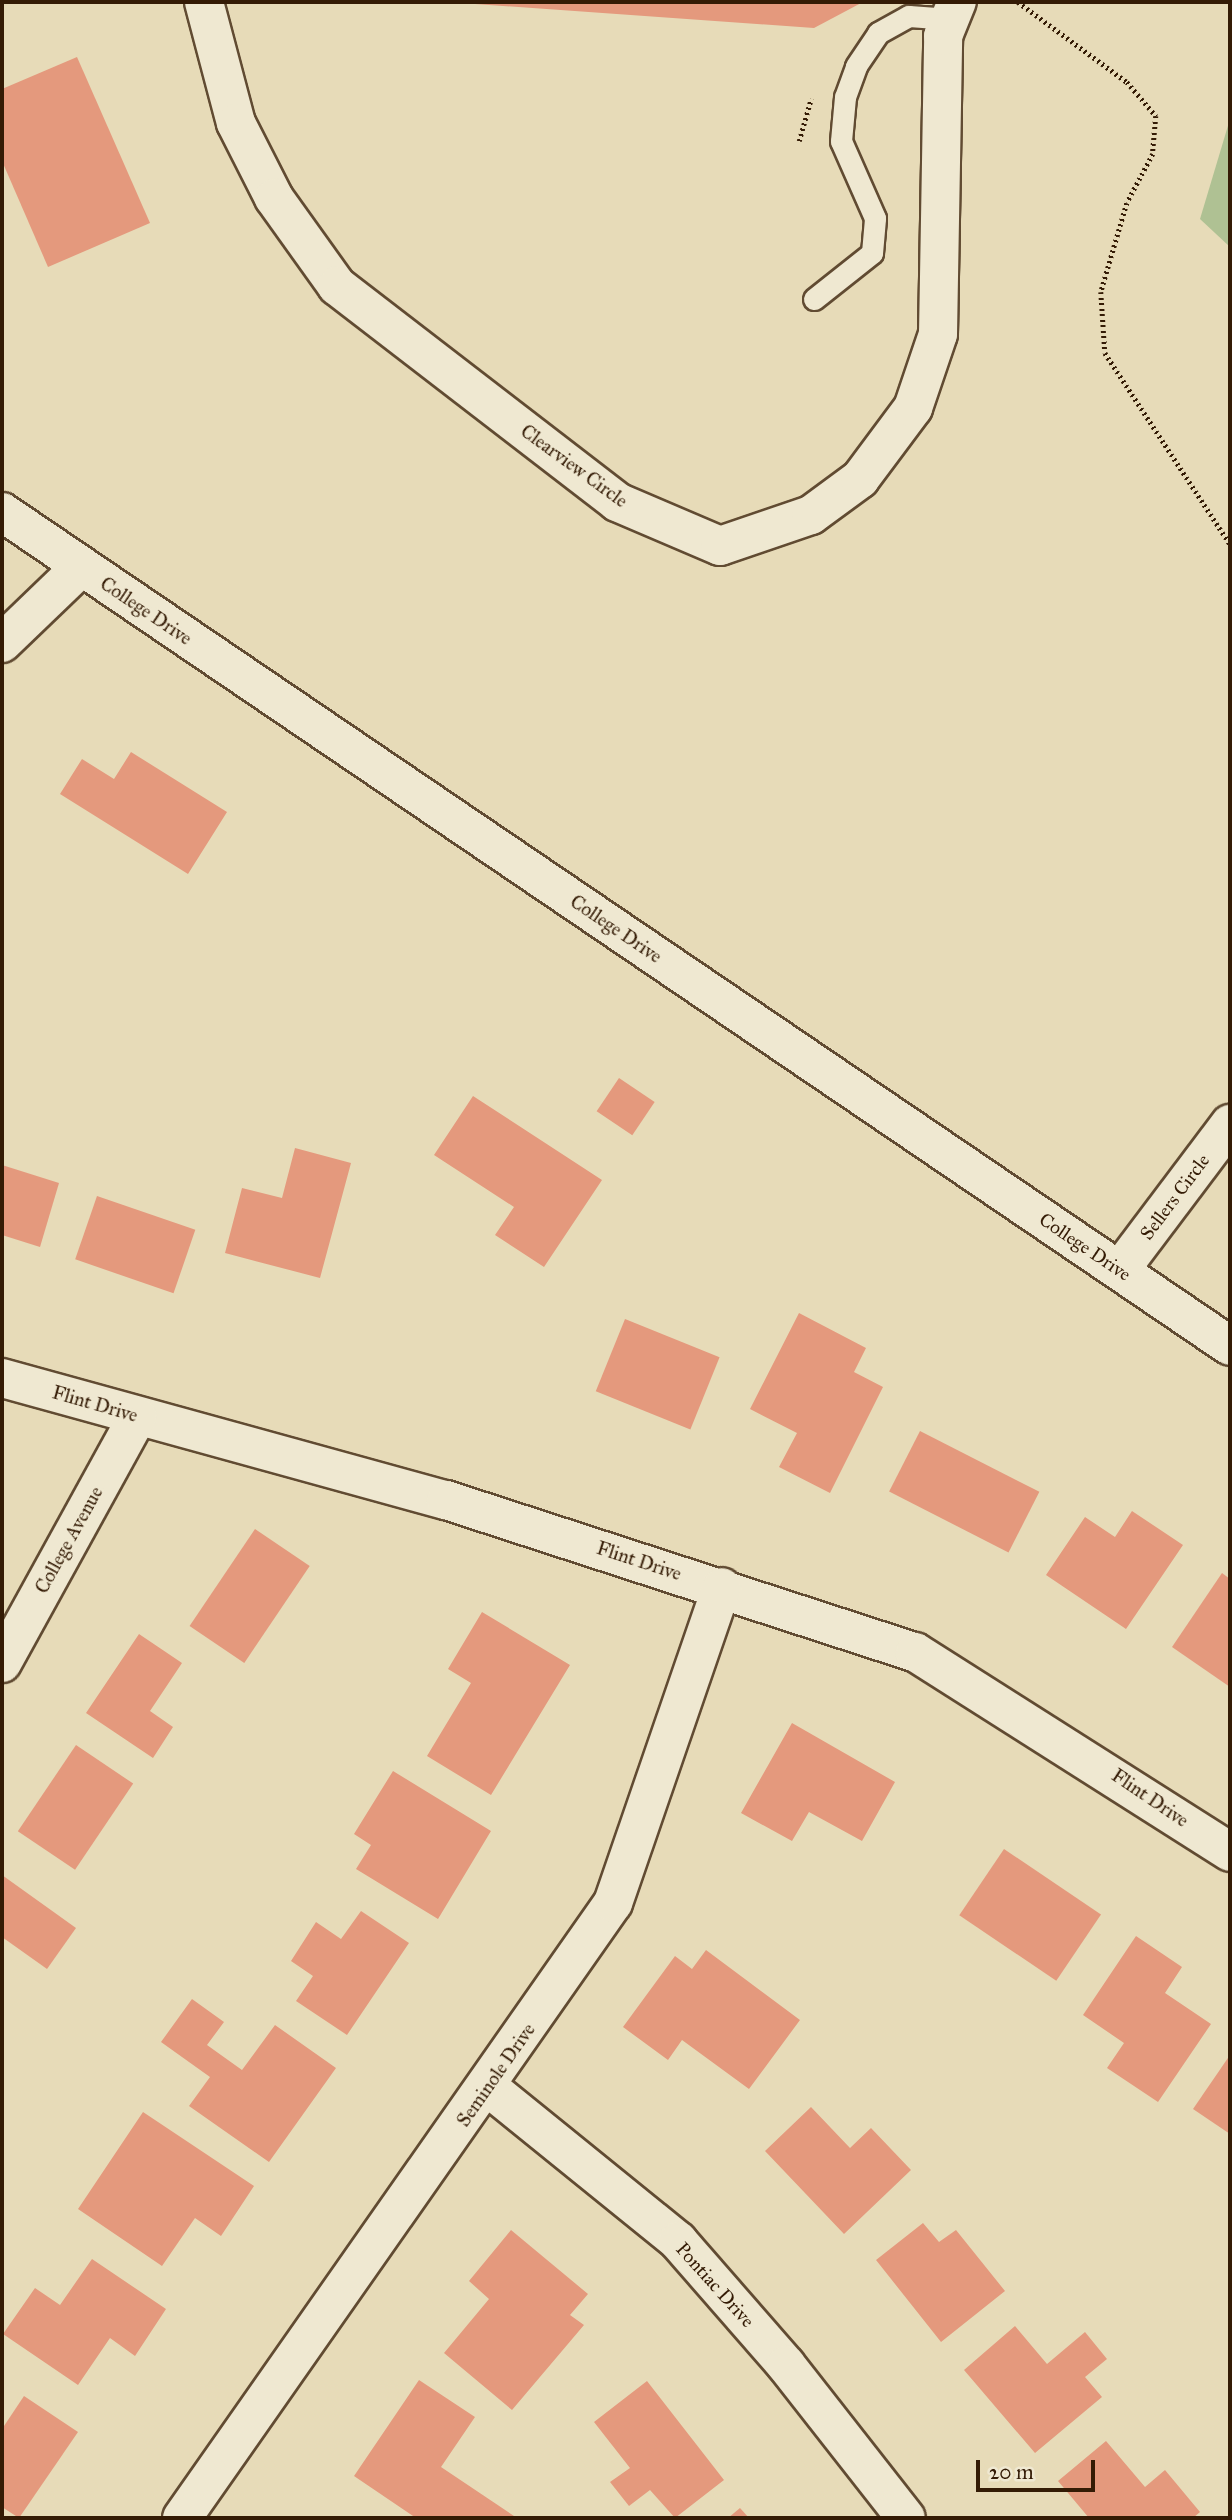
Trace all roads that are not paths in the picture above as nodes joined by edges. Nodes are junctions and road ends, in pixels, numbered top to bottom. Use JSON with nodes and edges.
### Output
{"nodes":[{"id":1,"x":204,"y":2,"type":"edge"},
{"id":2,"x":954,"y":10,"type":"edge"},
{"id":3,"x":814,"y":299,"type":"dead end"},
{"id":4,"x":2,"y":512,"type":"edge"},
{"id":5,"x":81,"y":567,"type":"junction"},
{"id":6,"x":2,"y":643,"type":"edge"},
{"id":7,"x":1230,"y":1124,"type":"edge"},
{"id":8,"x":1120,"y":1270,"type":"junction"},
{"id":9,"x":1230,"y":1346,"type":"edge"},
{"id":10,"x":2,"y":1378,"type":"edge"},
{"id":11,"x":137,"y":1417,"type":"junction"},
{"id":12,"x":722,"y":1587,"type":"junction"},
{"id":13,"x":2,"y":1663,"type":"edge"},
{"id":14,"x":1230,"y":1852,"type":"edge"},
{"id":15,"x":488,"y":2087,"type":"junction"},
{"id":16,"x":183,"y":2518,"type":"edge"},
{"id":17,"x":906,"y":2518,"type":"edge"}],
"edges":[{"from":1,"to":2,"type":"street","name":"Clearview Circle"},
{"from":2,"to":3,"type":"lane"},
{"from":4,"to":5,"type":"street","name":"College Drive"},
{"from":5,"to":6,"type":"street"},
{"from":5,"to":8,"type":"street","name":"College Drive"},
{"from":7,"to":8,"type":"street","name":"Sellers Circle"},
{"from":8,"to":9,"type":"street","name":"College Drive"},
{"from":10,"to":11,"type":"street","name":"Flint Drive"},
{"from":11,"to":12,"type":"street","name":"Flint Drive"},
{"from":11,"to":13,"type":"street","name":"College Avenue"},
{"from":12,"to":14,"type":"street","name":"Flint Drive"},
{"from":12,"to":15,"type":"street","name":"Seminole Drive"},
{"from":15,"to":16,"type":"street","name":"Seminole Drive"},
{"from":15,"to":17,"type":"street","name":"Pontiac Drive"}]}
